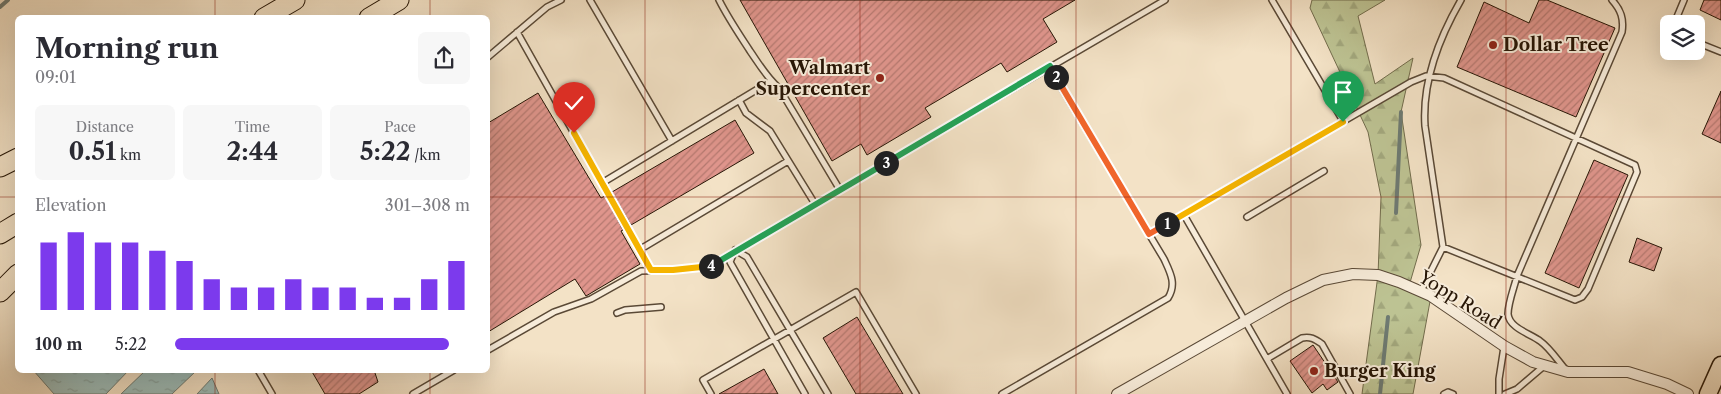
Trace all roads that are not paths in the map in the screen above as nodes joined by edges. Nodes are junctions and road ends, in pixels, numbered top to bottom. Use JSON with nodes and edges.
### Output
{"nodes":[{"id":1,"x":295,"y":0,"type":"edge"},
{"id":2,"x":399,"y":0,"type":"edge"},
{"id":3,"x":560,"y":0,"type":"edge"},
{"id":4,"x":590,"y":0,"type":"edge"},
{"id":5,"x":719,"y":0,"type":"edge"},
{"id":6,"x":1165,"y":0,"type":"edge"},
{"id":7,"x":1272,"y":0,"type":"edge"},
{"id":8,"x":1461,"y":0,"type":"edge"},
{"id":9,"x":1612,"y":0,"type":"edge"},
{"id":10,"x":1684,"y":0,"type":"edge"},
{"id":11,"x":269,"y":15,"type":"edge"},
{"id":12,"x":374,"y":15,"type":"edge"},
{"id":13,"x":1678,"y":15,"type":"edge"},
{"id":14,"x":517,"y":32,"type":"junction"},
{"id":15,"x":1705,"y":46,"type":"edge"},
{"id":16,"x":1721,"y":52,"type":"edge"},
{"id":17,"x":490,"y":55,"type":"edge"},
{"id":18,"x":1050,"y":66,"type":"junction"},
{"id":19,"x":1430,"y":76,"type":"junction"},
{"id":20,"x":771,"y":81,"type":"junction"},
{"id":21,"x":739,"y":100,"type":"junction"},
{"id":22,"x":1343,"y":122,"type":"junction"},
{"id":23,"x":1576,"y":138,"type":"junction"},
{"id":24,"x":672,"y":141,"type":"junction"},
{"id":25,"x":15,"y":160,"type":"edge"},
{"id":26,"x":788,"y":162,"type":"junction"},
{"id":27,"x":0,"y":168,"type":"edge"},
{"id":28,"x":1324,"y":171,"type":"dead end"},
{"id":29,"x":602,"y":183,"type":"junction"},
{"id":30,"x":840,"y":190,"type":"junction"},
{"id":31,"x":814,"y":204,"type":"junction"},
{"id":32,"x":1184,"y":215,"type":"junction"},
{"id":33,"x":1247,"y":217,"type":"dead end"},
{"id":34,"x":15,"y":225,"type":"edge"},
{"id":35,"x":0,"y":234,"type":"edge"},
{"id":36,"x":1149,"y":234,"type":"junction"},
{"id":37,"x":1443,"y":247,"type":"junction"},
{"id":38,"x":640,"y":250,"type":"junction"},
{"id":39,"x":735,"y":250,"type":"junction"},
{"id":40,"x":651,"y":270,"type":"junction"},
{"id":41,"x":1517,"y":276,"type":"junction"},
{"id":42,"x":15,"y":277,"type":"edge"},
{"id":43,"x":0,"y":292,"type":"edge"},
{"id":44,"x":1421,"y":292,"type":"junction"},
{"id":45,"x":661,"y":307,"type":"dead end"},
{"id":46,"x":617,"y":314,"type":"dead end"},
{"id":47,"x":1245,"y":321,"type":"junction"},
{"id":48,"x":790,"y":330,"type":"junction"},
{"id":49,"x":774,"y":339,"type":"junction"},
{"id":50,"x":1504,"y":346,"type":"junction"},
{"id":51,"x":490,"y":349,"type":"edge"},
{"id":52,"x":1267,"y":359,"type":"junction"},
{"id":53,"x":1721,"y":365,"type":"edge"},
{"id":54,"x":1544,"y":366,"type":"junction"},
{"id":55,"x":1568,"y":372,"type":"junction"},
{"id":56,"x":260,"y":373,"type":"edge"},
{"id":57,"x":449,"y":373,"type":"edge"},
{"id":58,"x":272,"y":394,"type":"edge"},
{"id":59,"x":413,"y":394,"type":"edge"},
{"id":60,"x":711,"y":394,"type":"edge"},
{"id":61,"x":805,"y":394,"type":"edge"},
{"id":62,"x":828,"y":394,"type":"edge"},
{"id":63,"x":916,"y":394,"type":"edge"},
{"id":64,"x":1002,"y":394,"type":"edge"},
{"id":65,"x":1116,"y":394,"type":"edge"},
{"id":66,"x":1287,"y":394,"type":"edge"},
{"id":67,"x":1350,"y":394,"type":"edge"},
{"id":68,"x":1444,"y":394,"type":"edge"},
{"id":69,"x":1453,"y":394,"type":"edge"},
{"id":70,"x":1499,"y":394,"type":"edge"},
{"id":71,"x":1506,"y":394,"type":"edge"},
{"id":72,"x":1688,"y":394,"type":"edge"},
{"id":73,"x":1708,"y":394,"type":"edge"}],
"edges":[{"from":1,"to":11,"type":"highway"},
{"from":2,"to":12,"type":"highway"},
{"from":3,"to":14,"type":"lane"},
{"from":4,"to":24,"type":"lane"},
{"from":5,"to":20,"type":"lane"},
{"from":6,"to":18,"type":"lane"},
{"from":7,"to":22,"type":"lane"},
{"from":8,"to":19,"type":"lane"},
{"from":9,"to":23,"type":"lane"},
{"from":10,"to":13,"type":"lane"},
{"from":14,"to":17,"type":"lane"},
{"from":14,"to":29,"type":"lane"},
{"from":15,"to":16,"type":"lane"},
{"from":18,"to":30,"type":"lane"},
{"from":18,"to":36,"type":"lane"},
{"from":19,"to":22,"type":"lane"},
{"from":19,"to":23,"type":"lane"},
{"from":19,"to":37,"type":"lane"},
{"from":20,"to":21,"type":"lane"},
{"from":20,"to":30,"type":"lane"},
{"from":21,"to":24,"type":"lane"},
{"from":21,"to":26,"type":"lane"},
{"from":22,"to":32,"type":"lane"},
{"from":23,"to":41,"type":"lane"},
{"from":23,"to":41,"type":"lane"},
{"from":24,"to":29,"type":"lane"},
{"from":25,"to":27,"type":"highway"},
{"from":26,"to":31,"type":"lane"},
{"from":26,"to":38,"type":"lane"},
{"from":28,"to":33,"type":"lane"},
{"from":29,"to":38,"type":"lane"},
{"from":30,"to":31,"type":"lane"},
{"from":31,"to":39,"type":"lane"},
{"from":32,"to":36,"type":"lane"},
{"from":32,"to":47,"type":"lane"},
{"from":34,"to":35,"type":"highway"},
{"from":36,"to":64,"type":"lane"},
{"from":37,"to":41,"type":"lane"},
{"from":37,"to":44,"type":"lane"},
{"from":38,"to":40,"type":"lane"},
{"from":39,"to":40,"type":"lane"},
{"from":39,"to":48,"type":"lane"},
{"from":39,"to":49,"type":"lane"},
{"from":40,"to":51,"type":"lane"},
{"from":41,"to":55,"type":"lane"},
{"from":42,"to":43,"type":"highway"},
{"from":44,"to":47,"type":"street","name":"Yopp Road"},
{"from":44,"to":50,"type":"street","name":"Yopp Road"},
{"from":45,"to":46,"type":"lane"},
{"from":47,"to":52,"type":"lane"},
{"from":47,"to":65,"type":"street","name":"Yopp Road"},
{"from":48,"to":49,"type":"lane"},
{"from":48,"to":62,"type":"lane"},
{"from":48,"to":63,"type":"lane"},
{"from":49,"to":60,"type":"lane"},
{"from":49,"to":61,"type":"lane"},
{"from":50,"to":54,"type":"street","name":"Yopp Road"},
{"from":50,"to":70,"type":"lane"},
{"from":52,"to":66,"type":"lane"},
{"from":52,"to":67,"type":"lane"},
{"from":53,"to":73,"type":"main road"},
{"from":54,"to":55,"type":"street","name":"Yopp Road"},
{"from":54,"to":71,"type":"lane"},
{"from":55,"to":72,"type":"street","name":"Yopp Road"},
{"from":56,"to":58,"type":"lane"},
{"from":57,"to":59,"type":"lane"},
{"from":68,"to":69,"type":"lane"}]}
